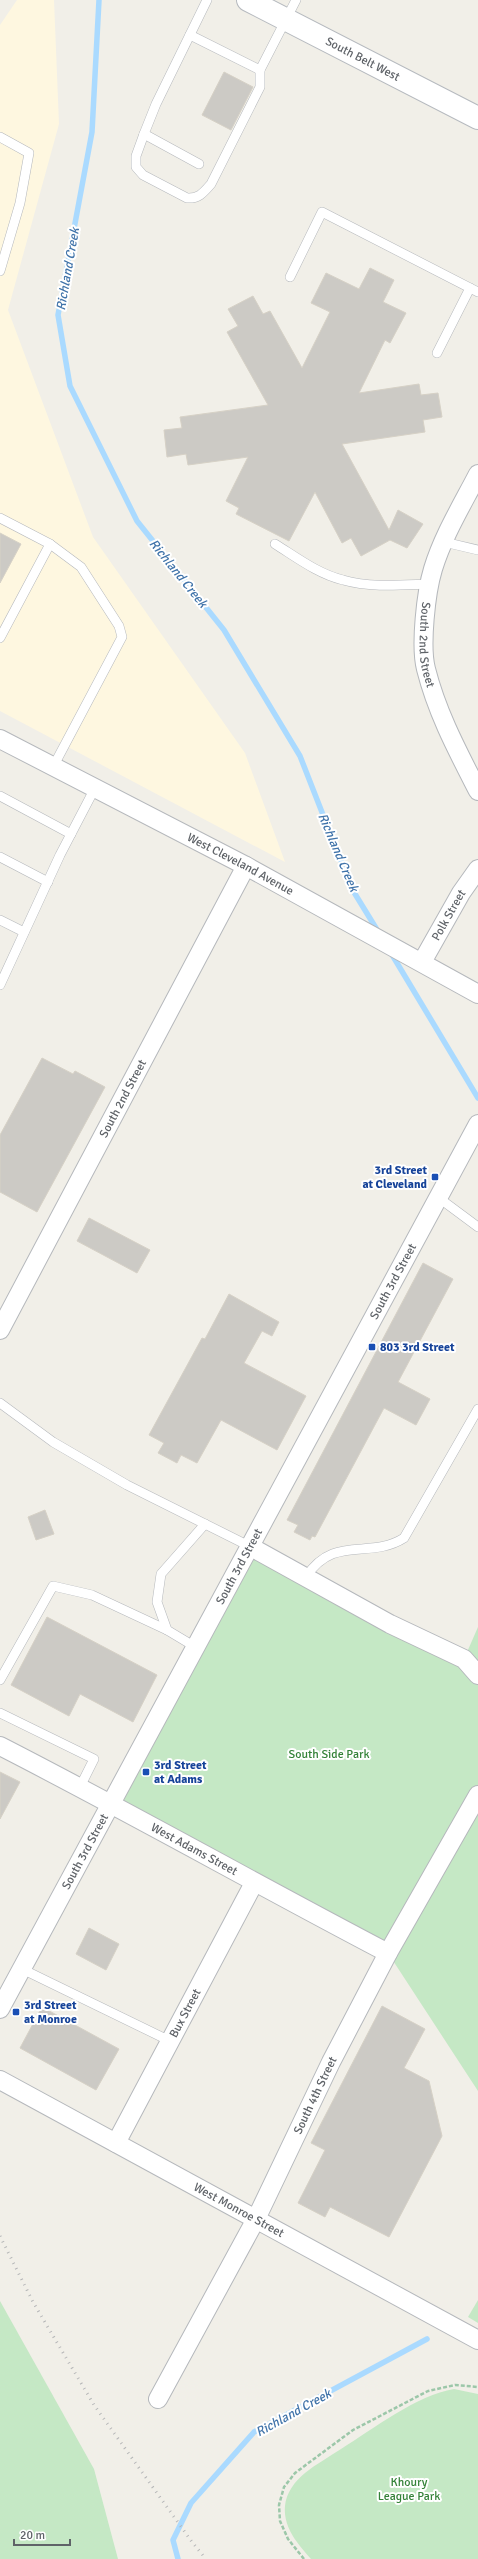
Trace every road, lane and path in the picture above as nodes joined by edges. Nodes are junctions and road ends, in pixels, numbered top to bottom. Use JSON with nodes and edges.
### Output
{"nodes":[{"id":1,"x":207,"y":0,"type":"edge"},
{"id":2,"x":248,"y":0,"type":"edge"},
{"id":3,"x":296,"y":0,"type":"edge"},
{"id":4,"x":286,"y":19,"type":"junction"},
{"id":5,"x":190,"y":35,"type":"junction"},
{"id":6,"x":260,"y":70,"type":"junction"},
{"id":7,"x":478,"y":118,"type":"edge"},
{"id":8,"x":144,"y":134,"type":"junction"},
{"id":9,"x":0,"y":136,"type":"edge"},
{"id":10,"x":199,"y":164,"type":"dead end"},
{"id":11,"x":0,"y":271,"type":"edge"},
{"id":12,"x":290,"y":277,"type":"dead end"},
{"id":13,"x":474,"y":290,"type":"edge"},
{"id":14,"x":437,"y":353,"type":"dead end"},
{"id":15,"x":478,"y":474,"type":"edge"},
{"id":16,"x":0,"y":518,"type":"edge"},
{"id":17,"x":444,"y":542,"type":"junction"},
{"id":18,"x":50,"y":544,"type":"junction"},
{"id":19,"x":275,"y":544,"type":"dead end"},
{"id":20,"x":478,"y":550,"type":"edge"},
{"id":21,"x":430,"y":584,"type":"junction"},
{"id":22,"x":0,"y":638,"type":"edge"},
{"id":23,"x":0,"y":739,"type":"edge"},
{"id":24,"x":53,"y":767,"type":"junction"},
{"id":25,"x":95,"y":788,"type":"junction"},
{"id":26,"x":478,"y":791,"type":"edge"},
{"id":27,"x":0,"y":796,"type":"edge"},
{"id":28,"x":71,"y":834,"type":"junction"},
{"id":29,"x":0,"y":857,"type":"edge"},
{"id":30,"x":246,"y":866,"type":"junction"},
{"id":31,"x":478,"y":869,"type":"edge"},
{"id":32,"x":48,"y":882,"type":"junction"},
{"id":33,"x":0,"y":920,"type":"edge"},
{"id":34,"x":24,"y":932,"type":"junction"},
{"id":35,"x":419,"y":960,"type":"junction"},
{"id":36,"x":0,"y":985,"type":"edge"},
{"id":37,"x":478,"y":994,"type":"edge"},
{"id":38,"x":476,"y":1128,"type":"edge"},
{"id":39,"x":439,"y":1198,"type":"junction"},
{"id":40,"x":478,"y":1227,"type":"edge"},
{"id":41,"x":0,"y":1330,"type":"edge"},
{"id":42,"x":0,"y":1403,"type":"edge"},
{"id":43,"x":478,"y":1409,"type":"edge"},
{"id":44,"x":206,"y":1524,"type":"junction"},
{"id":45,"x":251,"y":1547,"type":"junction"},
{"id":46,"x":306,"y":1577,"type":"junction"},
{"id":47,"x":167,"y":1630,"type":"junction"},
{"id":48,"x":197,"y":1648,"type":"junction"},
{"id":49,"x":478,"y":1675,"type":"edge"},
{"id":50,"x":0,"y":1680,"type":"edge"},
{"id":51,"x":0,"y":1713,"type":"edge"},
{"id":52,"x":0,"y":1746,"type":"edge"},
{"id":53,"x":80,"y":1787,"type":"junction"},
{"id":54,"x":478,"y":1795,"type":"edge"},
{"id":55,"x":111,"y":1803,"type":"junction"},
{"id":56,"x":254,"y":1883,"type":"junction"},
{"id":57,"x":388,"y":1953,"type":"junction"},
{"id":58,"x":22,"y":1969,"type":"junction"},
{"id":59,"x":0,"y":2009,"type":"edge"},
{"id":60,"x":170,"y":2041,"type":"junction"},
{"id":61,"x":0,"y":2080,"type":"edge"},
{"id":62,"x":116,"y":2143,"type":"junction"},
{"id":63,"x":256,"y":2219,"type":"junction"},
{"id":64,"x":478,"y":2340,"type":"edge"},
{"id":65,"x":478,"y":2387,"type":"edge"},
{"id":66,"x":158,"y":2400,"type":"dead end"},
{"id":67,"x":304,"y":2559,"type":"edge"}],
"edges":[{"from":1,"to":5,"type":"lane"},
{"from":2,"to":4,"type":"main road","name":"South Belt West"},
{"from":3,"to":4,"type":"lane"},
{"from":4,"to":6,"type":"lane"},
{"from":4,"to":7,"type":"main road","name":"South Belt West"},
{"from":5,"to":6,"type":"lane"},
{"from":5,"to":8,"type":"lane"},
{"from":6,"to":8,"type":"lane"},
{"from":8,"to":10,"type":"lane"},
{"from":9,"to":11,"type":"lane"},
{"from":12,"to":13,"type":"lane"},
{"from":13,"to":14,"type":"lane"},
{"from":15,"to":17,"type":"street","name":"South 2nd Street"},
{"from":16,"to":18,"type":"lane"},
{"from":17,"to":20,"type":"lane"},
{"from":17,"to":21,"type":"street","name":"South 2nd Street"},
{"from":18,"to":22,"type":"lane"},
{"from":18,"to":24,"type":"lane"},
{"from":19,"to":21,"type":"lane"},
{"from":21,"to":26,"type":"street","name":"South 2nd Street"},
{"from":23,"to":24,"type":"street","name":"West Cleveland Avenue"},
{"from":24,"to":25,"type":"street","name":"West Cleveland Avenue"},
{"from":25,"to":28,"type":"lane"},
{"from":25,"to":30,"type":"street","name":"West Cleveland Avenue"},
{"from":27,"to":28,"type":"lane"},
{"from":28,"to":32,"type":"lane"},
{"from":29,"to":32,"type":"lane"},
{"from":30,"to":35,"type":"street","name":"West Cleveland Avenue"},
{"from":30,"to":41,"type":"street","name":"South 2nd Street"},
{"from":31,"to":35,"type":"street","name":"Polk Street"},
{"from":32,"to":34,"type":"lane"},
{"from":33,"to":34,"type":"lane"},
{"from":34,"to":36,"type":"lane"},
{"from":35,"to":37,"type":"street","name":"West Cleveland Avenue"},
{"from":38,"to":39,"type":"street","name":"South 3rd Street"},
{"from":39,"to":40,"type":"lane"},
{"from":39,"to":45,"type":"street","name":"South 3rd Street"},
{"from":42,"to":44,"type":"lane"},
{"from":43,"to":46,"type":"lane"},
{"from":44,"to":45,"type":"lane"},
{"from":44,"to":47,"type":"lane"},
{"from":45,"to":46,"type":"street"},
{"from":45,"to":48,"type":"street","name":"South 3rd Street"},
{"from":46,"to":49,"type":"street"},
{"from":47,"to":48,"type":"lane"},
{"from":47,"to":50,"type":"lane"},
{"from":48,"to":55,"type":"street","name":"South 3rd Street"},
{"from":51,"to":53,"type":"lane"},
{"from":52,"to":53,"type":"street","name":"West Adams Street"},
{"from":53,"to":55,"type":"street","name":"West Adams Street"},
{"from":54,"to":57,"type":"street","name":"South 4th Street"},
{"from":55,"to":56,"type":"street","name":"West Adams Street"},
{"from":55,"to":58,"type":"street","name":"South 3rd Street"},
{"from":56,"to":57,"type":"street","name":"West Adams Street"},
{"from":56,"to":60,"type":"street","name":"Bux Street"},
{"from":57,"to":63,"type":"street","name":"South 4th Street"},
{"from":58,"to":59,"type":"street","name":"South 3rd Street"},
{"from":58,"to":60,"type":"lane"},
{"from":60,"to":62,"type":"street","name":"Bux Street"},
{"from":61,"to":62,"type":"street","name":"West Monroe Street"},
{"from":62,"to":63,"type":"street","name":"West Monroe Street"},
{"from":63,"to":64,"type":"street","name":"West Monroe Street"},
{"from":63,"to":66,"type":"street","name":"South 4th Street"},
{"from":65,"to":67,"type":"path"}]}
